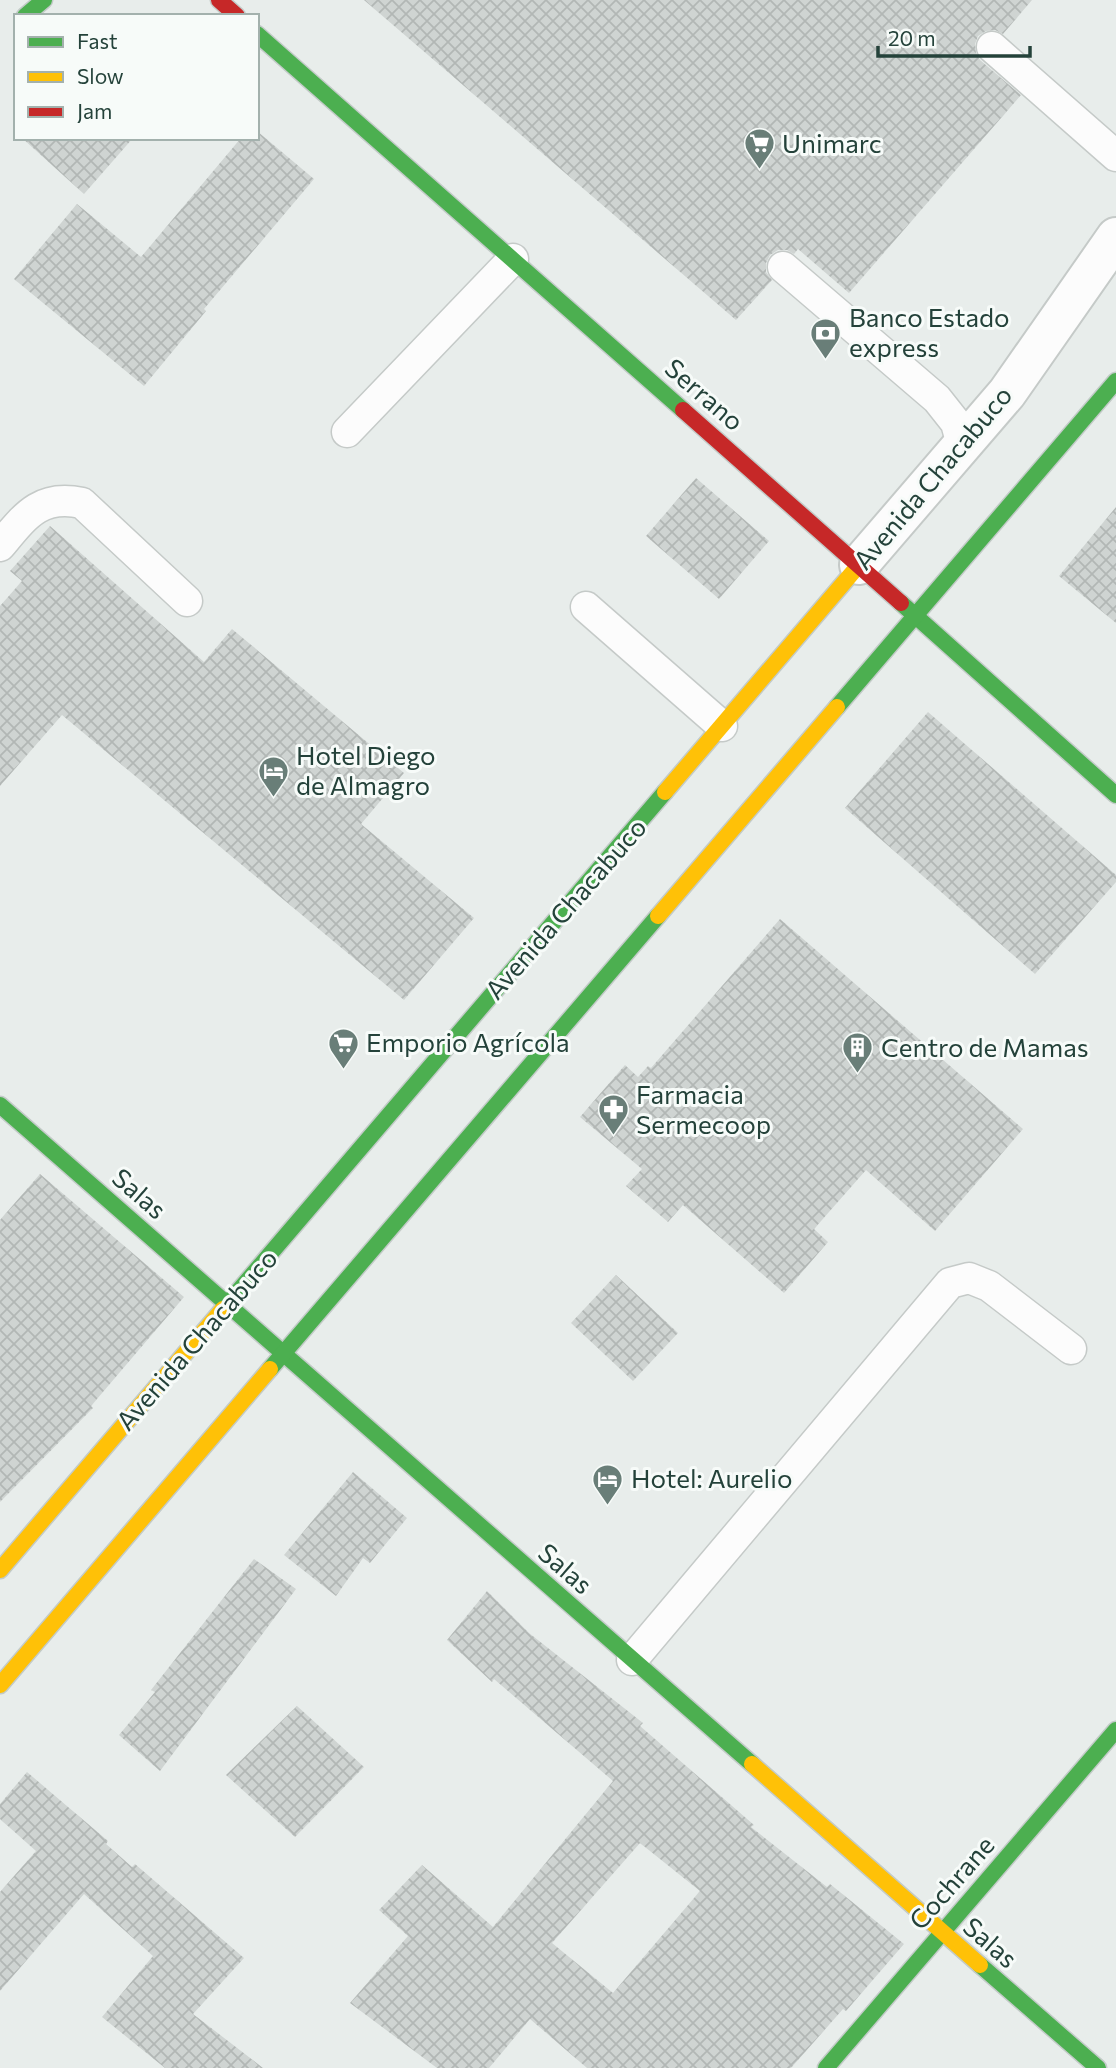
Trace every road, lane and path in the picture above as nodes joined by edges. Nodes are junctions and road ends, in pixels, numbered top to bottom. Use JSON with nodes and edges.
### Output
{"nodes":[{"id":1,"x":44,"y":0,"type":"edge"},
{"id":2,"x":219,"y":0,"type":"edge"},
{"id":3,"x":27,"y":14,"type":"edge"},
{"id":4,"x":235,"y":14,"type":"edge"},
{"id":5,"x":259,"y":36,"type":"edge"},
{"id":6,"x":992,"y":47,"type":"dead end"},
{"id":7,"x":1116,"y":156,"type":"edge"},
{"id":8,"x":1116,"y":237,"type":"edge"},
{"id":9,"x":513,"y":259,"type":"junction"},
{"id":10,"x":783,"y":267,"type":"dead end"},
{"id":11,"x":1116,"y":381,"type":"edge"},
{"id":12,"x":347,"y":432,"type":"dead end"},
{"id":13,"x":962,"y":445,"type":"junction"},
{"id":14,"x":0,"y":546,"type":"edge"},
{"id":15,"x":859,"y":565,"type":"junction"},
{"id":16,"x":187,"y":601,"type":"dead end"},
{"id":17,"x":586,"y":607,"type":"dead end"},
{"id":18,"x":916,"y":616,"type":"junction"},
{"id":19,"x":723,"y":726,"type":"junction"},
{"id":20,"x":1116,"y":795,"type":"edge"},
{"id":21,"x":0,"y":1105,"type":"edge"},
{"id":22,"x":228,"y":1304,"type":"junction"},
{"id":23,"x":1071,"y":1349,"type":"dead end"},
{"id":24,"x":284,"y":1354,"type":"junction"},
{"id":25,"x":0,"y":1570,"type":"edge"},
{"id":26,"x":632,"y":1660,"type":"junction"},
{"id":27,"x":0,"y":1685,"type":"edge"},
{"id":28,"x":1116,"y":1730,"type":"edge"},
{"id":29,"x":942,"y":1933,"type":"junction"},
{"id":30,"x":826,"y":2068,"type":"edge"},
{"id":31,"x":1098,"y":2068,"type":"edge"}],
"edges":[{"from":1,"to":3,"type":"main road"},
{"from":2,"to":4,"type":"main road"},
{"from":5,"to":9,"type":"main road","name":"Serrano"},
{"from":6,"to":7,"type":"lane"},
{"from":8,"to":13,"type":"street","name":"Avenida Chacabuco"},
{"from":9,"to":12,"type":"lane"},
{"from":9,"to":15,"type":"main road","name":"Serrano"},
{"from":10,"to":13,"type":"lane"},
{"from":11,"to":18,"type":"main road"},
{"from":13,"to":15,"type":"street","name":"Avenida Chacabuco"},
{"from":14,"to":16,"type":"lane"},
{"from":15,"to":18,"type":"main road","name":"Serrano"},
{"from":15,"to":19,"type":"main road","name":"Avenida Chacabuco"},
{"from":17,"to":19,"type":"lane"},
{"from":18,"to":20,"type":"main road","name":"Serrano"},
{"from":18,"to":24,"type":"main road"},
{"from":19,"to":22,"type":"main road","name":"Avenida Chacabuco"},
{"from":21,"to":22,"type":"main road","name":"Salas"},
{"from":22,"to":24,"type":"main road","name":"Salas"},
{"from":22,"to":25,"type":"main road","name":"Avenida Chacabuco"},
{"from":23,"to":26,"type":"lane"},
{"from":24,"to":26,"type":"main road","name":"Salas"},
{"from":24,"to":27,"type":"main road"},
{"from":26,"to":29,"type":"main road","name":"Salas"},
{"from":28,"to":29,"type":"main road","name":"Cochrane"},
{"from":29,"to":30,"type":"main road","name":"Cochrane"},
{"from":29,"to":31,"type":"main road","name":"Salas"}]}
